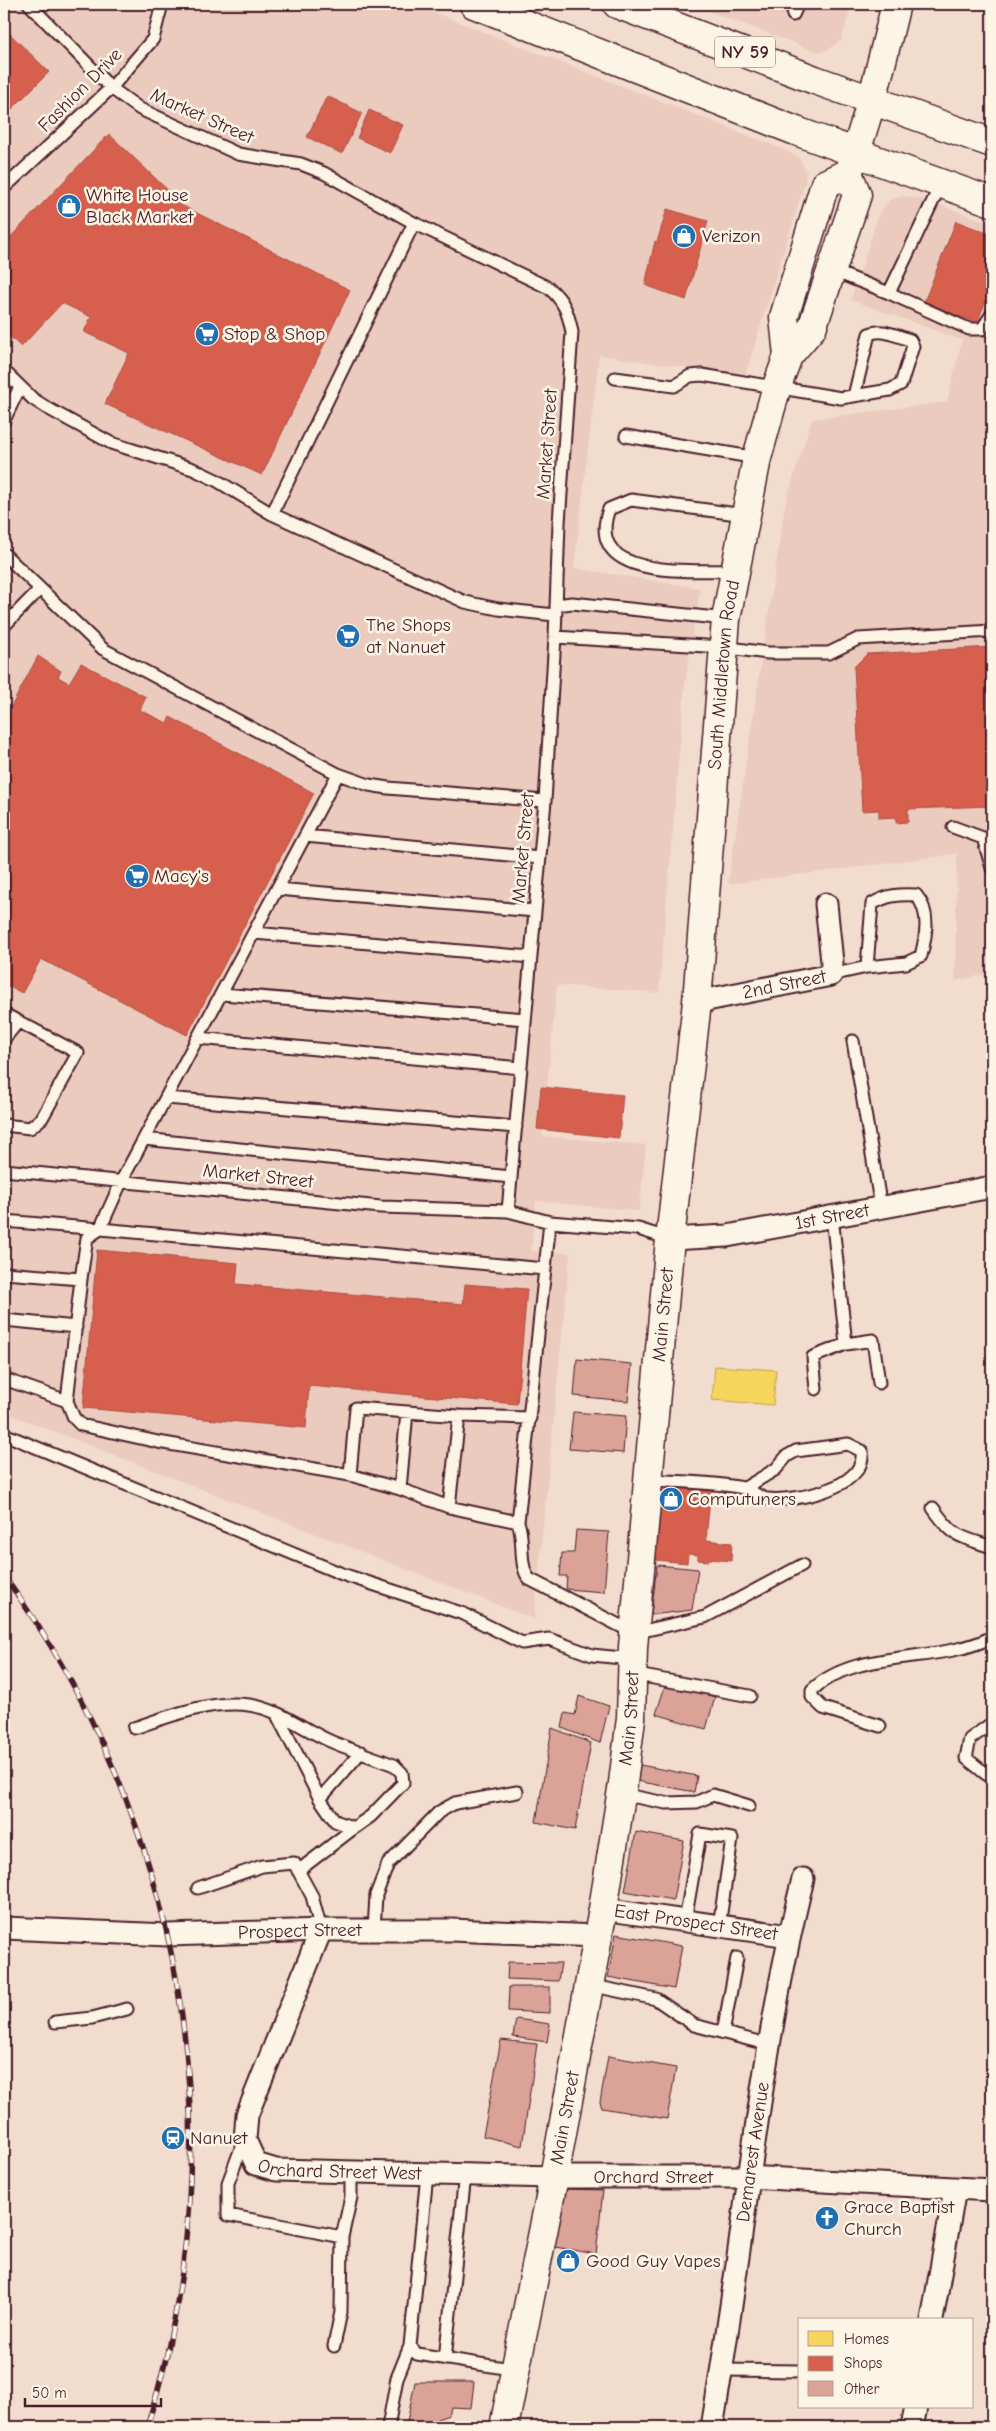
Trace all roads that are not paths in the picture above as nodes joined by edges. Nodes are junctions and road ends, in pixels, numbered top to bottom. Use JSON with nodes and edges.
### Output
{"nodes":[{"id":1,"x":29,"y":4,"type":"edge"},
{"id":2,"x":162,"y":4,"type":"edge"},
{"id":3,"x":474,"y":4,"type":"edge"},
{"id":4,"x":617,"y":4,"type":"edge"},
{"id":5,"x":798,"y":4,"type":"edge"},
{"id":6,"x":896,"y":4,"type":"edge"},
{"id":7,"x":793,"y":15,"type":"dead end"},
{"id":8,"x":110,"y":88,"type":"junction"},
{"id":9,"x":872,"y":101,"type":"junction"},
{"id":10,"x":992,"y":143,"type":"edge"},
{"id":11,"x":851,"y":164,"type":"junction"},
{"id":12,"x":941,"y":184,"type":"junction"},
{"id":13,"x":4,"y":188,"type":"edge"},
{"id":14,"x":992,"y":202,"type":"edge"},
{"id":15,"x":414,"y":223,"type":"junction"},
{"id":16,"x":831,"y":270,"type":"junction"},
{"id":17,"x":889,"y":293,"type":"junction"},
{"id":18,"x":992,"y":314,"type":"edge"},
{"id":19,"x":788,"y":356,"type":"junction"},
{"id":20,"x":4,"y":371,"type":"edge"},
{"id":21,"x":615,"y":378,"type":"dead end"},
{"id":22,"x":777,"y":386,"type":"junction"},
{"id":23,"x":20,"y":387,"type":"junction"},
{"id":24,"x":854,"y":396,"type":"junction"},
{"id":25,"x":4,"y":420,"type":"edge"},
{"id":26,"x":626,"y":436,"type":"dead end"},
{"id":27,"x":757,"y":458,"type":"junction"},
{"id":28,"x":272,"y":514,"type":"junction"},
{"id":29,"x":745,"y":515,"type":"junction"},
{"id":30,"x":4,"y":554,"type":"edge"},
{"id":31,"x":734,"y":571,"type":"junction"},
{"id":32,"x":40,"y":589,"type":"junction"},
{"id":33,"x":556,"y":610,"type":"junction"},
{"id":34,"x":726,"y":620,"type":"junction"},
{"id":35,"x":4,"y":626,"type":"edge"},
{"id":36,"x":992,"y":631,"type":"edge"},
{"id":37,"x":555,"y":637,"type":"junction"},
{"id":38,"x":722,"y":647,"type":"junction"},
{"id":39,"x":338,"y":774,"type":"junction"},
{"id":40,"x":545,"y":801,"type":"junction"},
{"id":41,"x":953,"y":827,"type":"dead end"},
{"id":42,"x":305,"y":836,"type":"junction"},
{"id":43,"x":540,"y":858,"type":"junction"},
{"id":44,"x":992,"y":868,"type":"edge"},
{"id":45,"x":277,"y":889,"type":"junction"},
{"id":46,"x":826,"y":904,"type":"dead end"},
{"id":47,"x":535,"y":911,"type":"junction"},
{"id":48,"x":254,"y":933,"type":"junction"},
{"id":49,"x":531,"y":957,"type":"junction"},
{"id":50,"x":867,"y":967,"type":"junction"},
{"id":51,"x":831,"y":975,"type":"junction"},
{"id":52,"x":222,"y":994,"type":"junction"},
{"id":53,"x":697,"y":1002,"type":"junction"},
{"id":54,"x":4,"y":1014,"type":"edge"},
{"id":55,"x":525,"y":1019,"type":"junction"},
{"id":56,"x":18,"y":1022,"type":"junction"},
{"id":57,"x":198,"y":1038,"type":"junction"},
{"id":58,"x":4,"y":1039,"type":"edge"},
{"id":59,"x":853,"y":1041,"type":"dead end"},
{"id":60,"x":521,"y":1068,"type":"junction"},
{"id":61,"x":166,"y":1098,"type":"junction"},
{"id":62,"x":4,"y":1125,"type":"edge"},
{"id":63,"x":516,"y":1127,"type":"junction"},
{"id":64,"x":144,"y":1139,"type":"junction"},
{"id":65,"x":4,"y":1170,"type":"edge"},
{"id":66,"x":511,"y":1177,"type":"junction"},
{"id":67,"x":122,"y":1180,"type":"junction"},
{"id":68,"x":992,"y":1188,"type":"edge"},
{"id":69,"x":881,"y":1208,"type":"junction"},
{"id":70,"x":508,"y":1211,"type":"junction"},
{"id":71,"x":832,"y":1216,"type":"junction"},
{"id":72,"x":4,"y":1220,"type":"edge"},
{"id":73,"x":550,"y":1222,"type":"junction"},
{"id":74,"x":100,"y":1229,"type":"junction"},
{"id":75,"x":670,"y":1240,"type":"junction"},
{"id":76,"x":545,"y":1269,"type":"junction"},
{"id":77,"x":4,"y":1273,"type":"edge"},
{"id":78,"x":81,"y":1279,"type":"junction"},
{"id":79,"x":4,"y":1320,"type":"edge"},
{"id":80,"x":76,"y":1327,"type":"junction"},
{"id":81,"x":846,"y":1344,"type":"junction"},
{"id":82,"x":4,"y":1379,"type":"edge"},
{"id":83,"x":879,"y":1383,"type":"dead end"},
{"id":84,"x":816,"y":1389,"type":"dead end"},
{"id":85,"x":67,"y":1401,"type":"junction"},
{"id":86,"x":407,"y":1412,"type":"junction"},
{"id":87,"x":459,"y":1416,"type":"junction"},
{"id":88,"x":530,"y":1418,"type":"junction"},
{"id":89,"x":4,"y":1434,"type":"edge"},
{"id":90,"x":350,"y":1475,"type":"junction"},
{"id":91,"x":648,"y":1480,"type":"junction"},
{"id":92,"x":745,"y":1488,"type":"junction"},
{"id":93,"x":400,"y":1489,"type":"junction"},
{"id":94,"x":449,"y":1507,"type":"junction"},
{"id":95,"x":933,"y":1508,"type":"dead end"},
{"id":96,"x":518,"y":1522,"type":"junction"},
{"id":97,"x":992,"y":1547,"type":"edge"},
{"id":98,"x":802,"y":1565,"type":"dead end"},
{"id":99,"x":992,"y":1637,"type":"edge"},
{"id":100,"x":633,"y":1655,"type":"junction"},
{"id":101,"x":750,"y":1696,"type":"dead end"},
{"id":102,"x":276,"y":1713,"type":"junction"},
{"id":103,"x":992,"y":1723,"type":"edge"},
{"id":104,"x":880,"y":1726,"type":"dead end"},
{"id":105,"x":134,"y":1728,"type":"dead end"},
{"id":106,"x":361,"y":1752,"type":"junction"},
{"id":107,"x":992,"y":1777,"type":"edge"},
{"id":108,"x":517,"y":1792,"type":"dead end"},
{"id":109,"x":621,"y":1794,"type":"junction"},
{"id":110,"x":320,"y":1799,"type":"junction"},
{"id":111,"x":749,"y":1806,"type":"dead end"},
{"id":112,"x":354,"y":1828,"type":"junction"},
{"id":113,"x":298,"y":1871,"type":"junction"},
{"id":114,"x":803,"y":1879,"type":"dead end"},
{"id":115,"x":198,"y":1888,"type":"dead end"},
{"id":116,"x":603,"y":1909,"type":"junction"},
{"id":117,"x":685,"y":1921,"type":"junction"},
{"id":118,"x":719,"y":1926,"type":"junction"},
{"id":119,"x":4,"y":1928,"type":"edge"},
{"id":120,"x":321,"y":1930,"type":"junction"},
{"id":121,"x":374,"y":1930,"type":"junction"},
{"id":122,"x":597,"y":1936,"type":"junction"},
{"id":123,"x":789,"y":1936,"type":"junction"},
{"id":124,"x":737,"y":1958,"type":"dead end"},
{"id":125,"x":588,"y":1985,"type":"junction"},
{"id":126,"x":128,"y":2009,"type":"dead end"},
{"id":127,"x":55,"y":2022,"type":"dead end"},
{"id":128,"x":723,"y":2033,"type":"junction"},
{"id":129,"x":770,"y":2045,"type":"junction"},
{"id":130,"x":244,"y":2140,"type":"junction"},
{"id":131,"x":350,"y":2172,"type":"junction"},
{"id":132,"x":427,"y":2174,"type":"junction"},
{"id":133,"x":465,"y":2175,"type":"junction"},
{"id":134,"x":554,"y":2177,"type":"junction"},
{"id":135,"x":748,"y":2177,"type":"junction"},
{"id":136,"x":956,"y":2189,"type":"junction"},
{"id":137,"x":992,"y":2190,"type":"edge"},
{"id":138,"x":342,"y":2237,"type":"junction"},
{"id":139,"x":932,"y":2318,"type":"edge"},
{"id":140,"x":334,"y":2346,"type":"dead end"},
{"id":141,"x":410,"y":2346,"type":"junction"},
{"id":142,"x":445,"y":2359,"type":"junction"},
{"id":143,"x":517,"y":2370,"type":"junction"},
{"id":144,"x":721,"y":2370,"type":"junction"},
{"id":145,"x":798,"y":2371,"type":"edge"},
{"id":146,"x":916,"y":2408,"type":"edge"},
{"id":147,"x":388,"y":2427,"type":"edge"},
{"id":148,"x":504,"y":2427,"type":"edge"},
{"id":149,"x":712,"y":2427,"type":"edge"},
{"id":150,"x":912,"y":2427,"type":"edge"}],
"edges":[{"from":1,"to":8,"type":"lane","name":"Market Street"},
{"from":2,"to":8,"type":"lane","name":"Fashion Drive"},
{"from":3,"to":11,"type":"street"},
{"from":4,"to":9,"type":"street","number":"NY 59"},
{"from":5,"to":7,"type":"lane"},
{"from":6,"to":9,"type":"street"},
{"from":8,"to":13,"type":"lane","name":"Fashion Drive"},
{"from":8,"to":15,"type":"lane","name":"Market Street"},
{"from":9,"to":10,"type":"street","number":"NY 59"},
{"from":9,"to":11,"type":"street"},
{"from":11,"to":12,"type":"street"},
{"from":11,"to":16,"type":"street","name":"South Middletown Road"},
{"from":11,"to":19,"type":"street","name":"South Middletown Road"},
{"from":12,"to":14,"type":"street"},
{"from":12,"to":17,"type":"lane"},
{"from":15,"to":28,"type":"lane"},
{"from":15,"to":33,"type":"lane","name":"Market Street"},
{"from":16,"to":17,"type":"lane"},
{"from":16,"to":19,"type":"street","name":"South Middletown Road"},
{"from":17,"to":18,"type":"lane"},
{"from":19,"to":22,"type":"street","name":"South Middletown Road"},
{"from":20,"to":23,"type":"lane"},
{"from":21,"to":22,"type":"lane"},
{"from":22,"to":24,"type":"lane"},
{"from":22,"to":27,"type":"street","name":"South Middletown Road"},
{"from":23,"to":25,"type":"lane"},
{"from":23,"to":28,"type":"lane"},
{"from":24,"to":24,"type":"lane"},
{"from":26,"to":27,"type":"lane"},
{"from":27,"to":29,"type":"street","name":"South Middletown Road"},
{"from":28,"to":33,"type":"lane"},
{"from":29,"to":31,"type":"street","name":"South Middletown Road"},
{"from":29,"to":31,"type":"lane"},
{"from":30,"to":32,"type":"lane"},
{"from":31,"to":34,"type":"street","name":"South Middletown Road"},
{"from":32,"to":35,"type":"lane"},
{"from":32,"to":39,"type":"lane"},
{"from":33,"to":34,"type":"lane"},
{"from":33,"to":37,"type":"lane","name":"Market Street"},
{"from":34,"to":38,"type":"street","name":"South Middletown Road"},
{"from":36,"to":38,"type":"lane"},
{"from":37,"to":38,"type":"lane"},
{"from":37,"to":40,"type":"lane","name":"Market Street"},
{"from":38,"to":53,"type":"street","name":"South Middletown Road"},
{"from":39,"to":40,"type":"lane"},
{"from":39,"to":42,"type":"lane"},
{"from":40,"to":43,"type":"lane","name":"Market Street"},
{"from":41,"to":44,"type":"lane"},
{"from":42,"to":43,"type":"lane"},
{"from":42,"to":45,"type":"lane"},
{"from":43,"to":47,"type":"lane","name":"Market Street"},
{"from":45,"to":47,"type":"lane"},
{"from":45,"to":48,"type":"lane"},
{"from":46,"to":51,"type":"street","name":"2nd Street"},
{"from":47,"to":49,"type":"lane","name":"Market Street"},
{"from":48,"to":49,"type":"lane"},
{"from":48,"to":52,"type":"lane"},
{"from":49,"to":55,"type":"lane","name":"Market Street"},
{"from":50,"to":50,"type":"lane"},
{"from":50,"to":51,"type":"lane"},
{"from":51,"to":53,"type":"street","name":"2nd Street"},
{"from":52,"to":55,"type":"lane"},
{"from":52,"to":57,"type":"lane"},
{"from":53,"to":75,"type":"street","name":"Main Street"},
{"from":54,"to":56,"type":"lane"},
{"from":55,"to":60,"type":"lane","name":"Market Street"},
{"from":56,"to":58,"type":"lane"},
{"from":56,"to":62,"type":"lane"},
{"from":57,"to":60,"type":"lane"},
{"from":57,"to":61,"type":"lane"},
{"from":59,"to":69,"type":"lane"},
{"from":60,"to":63,"type":"lane","name":"Market Street"},
{"from":61,"to":63,"type":"lane"},
{"from":61,"to":64,"type":"lane"},
{"from":63,"to":66,"type":"lane","name":"Market Street"},
{"from":64,"to":66,"type":"lane"},
{"from":64,"to":67,"type":"lane"},
{"from":65,"to":67,"type":"lane","name":"Market Street"},
{"from":66,"to":70,"type":"lane","name":"Market Street"},
{"from":67,"to":70,"type":"lane","name":"Market Street"},
{"from":67,"to":74,"type":"lane"},
{"from":68,"to":69,"type":"street","name":"1st Street"},
{"from":69,"to":71,"type":"street","name":"1st Street"},
{"from":70,"to":73,"type":"lane","name":"Market Street"},
{"from":71,"to":75,"type":"street","name":"1st Street"},
{"from":71,"to":81,"type":"lane"},
{"from":72,"to":74,"type":"lane"},
{"from":73,"to":75,"type":"lane","name":"Market Street"},
{"from":73,"to":76,"type":"lane"},
{"from":74,"to":76,"type":"lane"},
{"from":74,"to":78,"type":"lane"},
{"from":75,"to":91,"type":"street","name":"Main Street"},
{"from":76,"to":88,"type":"lane"},
{"from":77,"to":78,"type":"lane"},
{"from":78,"to":80,"type":"lane"},
{"from":79,"to":80,"type":"lane"},
{"from":80,"to":85,"type":"lane"},
{"from":81,"to":83,"type":"lane"},
{"from":81,"to":84,"type":"lane"},
{"from":82,"to":85,"type":"lane"},
{"from":85,"to":90,"type":"lane"},
{"from":86,"to":87,"type":"lane"},
{"from":86,"to":90,"type":"lane"},
{"from":86,"to":93,"type":"lane"},
{"from":87,"to":88,"type":"lane"},
{"from":87,"to":94,"type":"lane"},
{"from":88,"to":96,"type":"lane"},
{"from":89,"to":100,"type":"lane"},
{"from":90,"to":93,"type":"lane"},
{"from":91,"to":92,"type":"lane"},
{"from":91,"to":100,"type":"street","name":"Main Street"},
{"from":92,"to":92,"type":"lane"},
{"from":93,"to":94,"type":"lane"},
{"from":94,"to":96,"type":"lane"},
{"from":95,"to":97,"type":"lane"},
{"from":96,"to":100,"type":"lane"},
{"from":98,"to":100,"type":"lane"},
{"from":99,"to":104,"type":"lane"},
{"from":100,"to":101,"type":"lane"},
{"from":100,"to":109,"type":"street","name":"Main Street"},
{"from":102,"to":105,"type":"lane"},
{"from":102,"to":106,"type":"lane"},
{"from":102,"to":110,"type":"lane"},
{"from":103,"to":107,"type":"lane"},
{"from":106,"to":110,"type":"lane"},
{"from":106,"to":112,"type":"lane"},
{"from":108,"to":121,"type":"lane"},
{"from":109,"to":111,"type":"lane"},
{"from":109,"to":116,"type":"street","name":"Main Street"},
{"from":110,"to":112,"type":"lane"},
{"from":112,"to":113,"type":"lane"},
{"from":113,"to":115,"type":"lane"},
{"from":113,"to":120,"type":"lane"},
{"from":114,"to":123,"type":"street","name":"Demarest Avenue"},
{"from":116,"to":117,"type":"street","name":"East Prospect Street"},
{"from":116,"to":122,"type":"street","name":"Main Street"},
{"from":117,"to":118,"type":"street","name":"East Prospect Street"},
{"from":117,"to":118,"type":"lane"},
{"from":118,"to":123,"type":"street","name":"East Prospect Street"},
{"from":119,"to":120,"type":"street","name":"Prospect Street"},
{"from":120,"to":121,"type":"street","name":"Prospect Street"},
{"from":120,"to":130,"type":"street","name":"Orchard Street West"},
{"from":121,"to":122,"type":"street","name":"Prospect Street"},
{"from":122,"to":125,"type":"street","name":"Main Street"},
{"from":123,"to":129,"type":"street","name":"Demarest Avenue"},
{"from":124,"to":128,"type":"lane"},
{"from":125,"to":128,"type":"lane"},
{"from":125,"to":134,"type":"street","name":"Main Street"},
{"from":126,"to":127,"type":"lane"},
{"from":128,"to":129,"type":"lane"},
{"from":129,"to":135,"type":"street","name":"Demarest Avenue"},
{"from":130,"to":131,"type":"street","name":"Orchard Street West"},
{"from":130,"to":138,"type":"lane"},
{"from":131,"to":132,"type":"street","name":"Orchard Street West"},
{"from":131,"to":138,"type":"lane"},
{"from":132,"to":133,"type":"street","name":"Orchard Street West"},
{"from":132,"to":141,"type":"lane"},
{"from":133,"to":134,"type":"street","name":"Orchard Street West"},
{"from":133,"to":142,"type":"lane"},
{"from":134,"to":135,"type":"street","name":"Orchard Street"},
{"from":134,"to":143,"type":"street","name":"Main Street"},
{"from":135,"to":136,"type":"street","name":"Orchard Street"},
{"from":135,"to":144,"type":"street","name":"Demarest Avenue"},
{"from":136,"to":137,"type":"street","name":"Orchard Street"},
{"from":136,"to":139,"type":"street"},
{"from":138,"to":140,"type":"lane"},
{"from":141,"to":142,"type":"lane"},
{"from":141,"to":147,"type":"lane"},
{"from":142,"to":143,"type":"lane"},
{"from":143,"to":148,"type":"street","name":"Main Street"},
{"from":144,"to":145,"type":"lane"},
{"from":144,"to":149,"type":"street","name":"Demarest Avenue"},
{"from":146,"to":150,"type":"street"}]}
